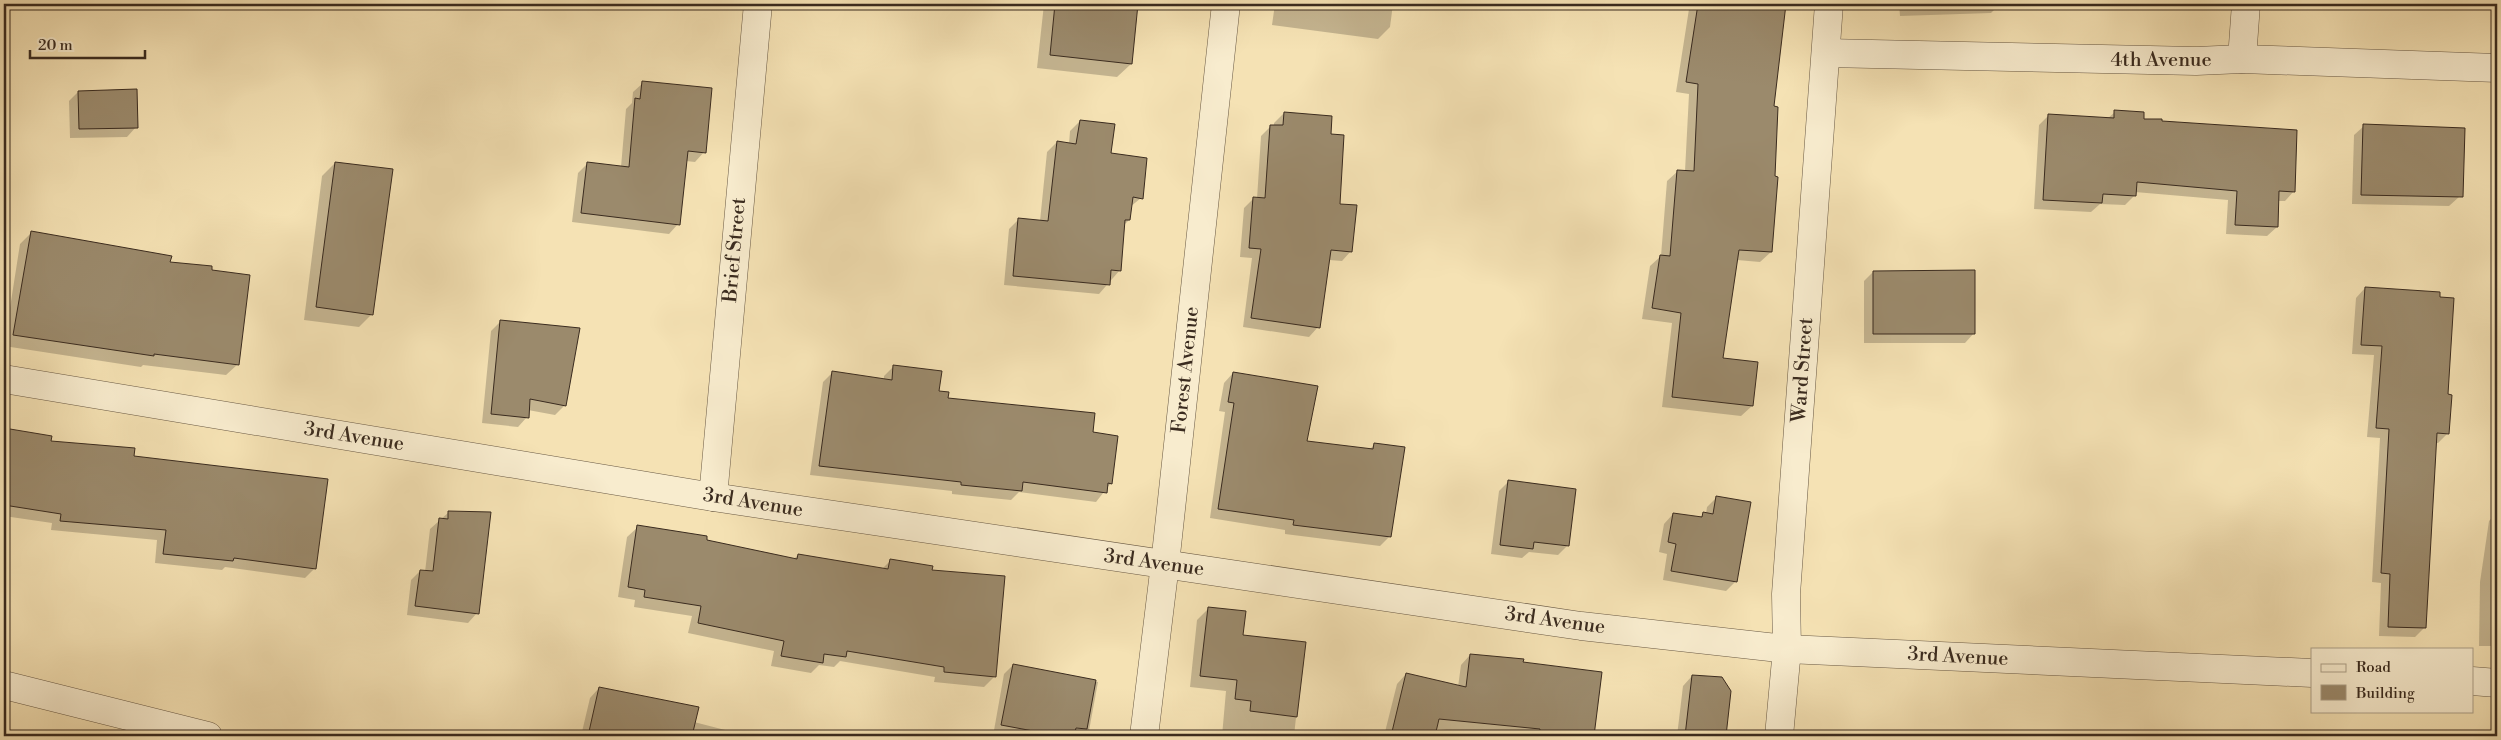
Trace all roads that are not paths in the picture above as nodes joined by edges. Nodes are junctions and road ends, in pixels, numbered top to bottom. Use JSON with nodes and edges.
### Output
{"nodes":[{"id":1,"x":758,"y":4,"type":"edge"},
{"id":2,"x":1226,"y":4,"type":"edge"},
{"id":3,"x":1830,"y":4,"type":"edge"},
{"id":4,"x":2246,"y":4,"type":"edge"},
{"id":5,"x":1826,"y":53,"type":"junction"},
{"id":6,"x":2242,"y":59,"type":"junction"},
{"id":7,"x":2497,"y":68,"type":"edge"},
{"id":8,"x":4,"y":379,"type":"edge"},
{"id":9,"x":713,"y":497,"type":"junction"},
{"id":10,"x":1165,"y":564,"type":"junction"},
{"id":11,"x":1787,"y":649,"type":"junction"},
{"id":12,"x":2311,"y":673,"type":"edge"},
{"id":13,"x":2474,"y":681,"type":"edge"},
{"id":14,"x":2497,"y":683,"type":"edge"},
{"id":15,"x":4,"y":685,"type":"edge"},
{"id":16,"x":208,"y":736,"type":"edge"},
{"id":17,"x":1144,"y":736,"type":"edge"},
{"id":18,"x":1779,"y":736,"type":"edge"}],
"edges":[{"from":1,"to":9,"type":"street","name":"Brief Street"},
{"from":2,"to":10,"type":"street","name":"Forest Avenue"},
{"from":3,"to":5,"type":"street","name":"Ward Street"},
{"from":4,"to":6,"type":"street"},
{"from":5,"to":6,"type":"street","name":"4th Avenue"},
{"from":5,"to":11,"type":"street","name":"Ward Street"},
{"from":6,"to":7,"type":"street","name":"4th Avenue"},
{"from":8,"to":9,"type":"street","name":"3rd Avenue"},
{"from":9,"to":10,"type":"street","name":"3rd Avenue"},
{"from":10,"to":11,"type":"street","name":"3rd Avenue"},
{"from":10,"to":17,"type":"street","name":"Forest Avenue"},
{"from":11,"to":12,"type":"street","name":"3rd Avenue"},
{"from":11,"to":18,"type":"street","name":"Ward Street"},
{"from":13,"to":14,"type":"street"},
{"from":15,"to":16,"type":"street"}]}
